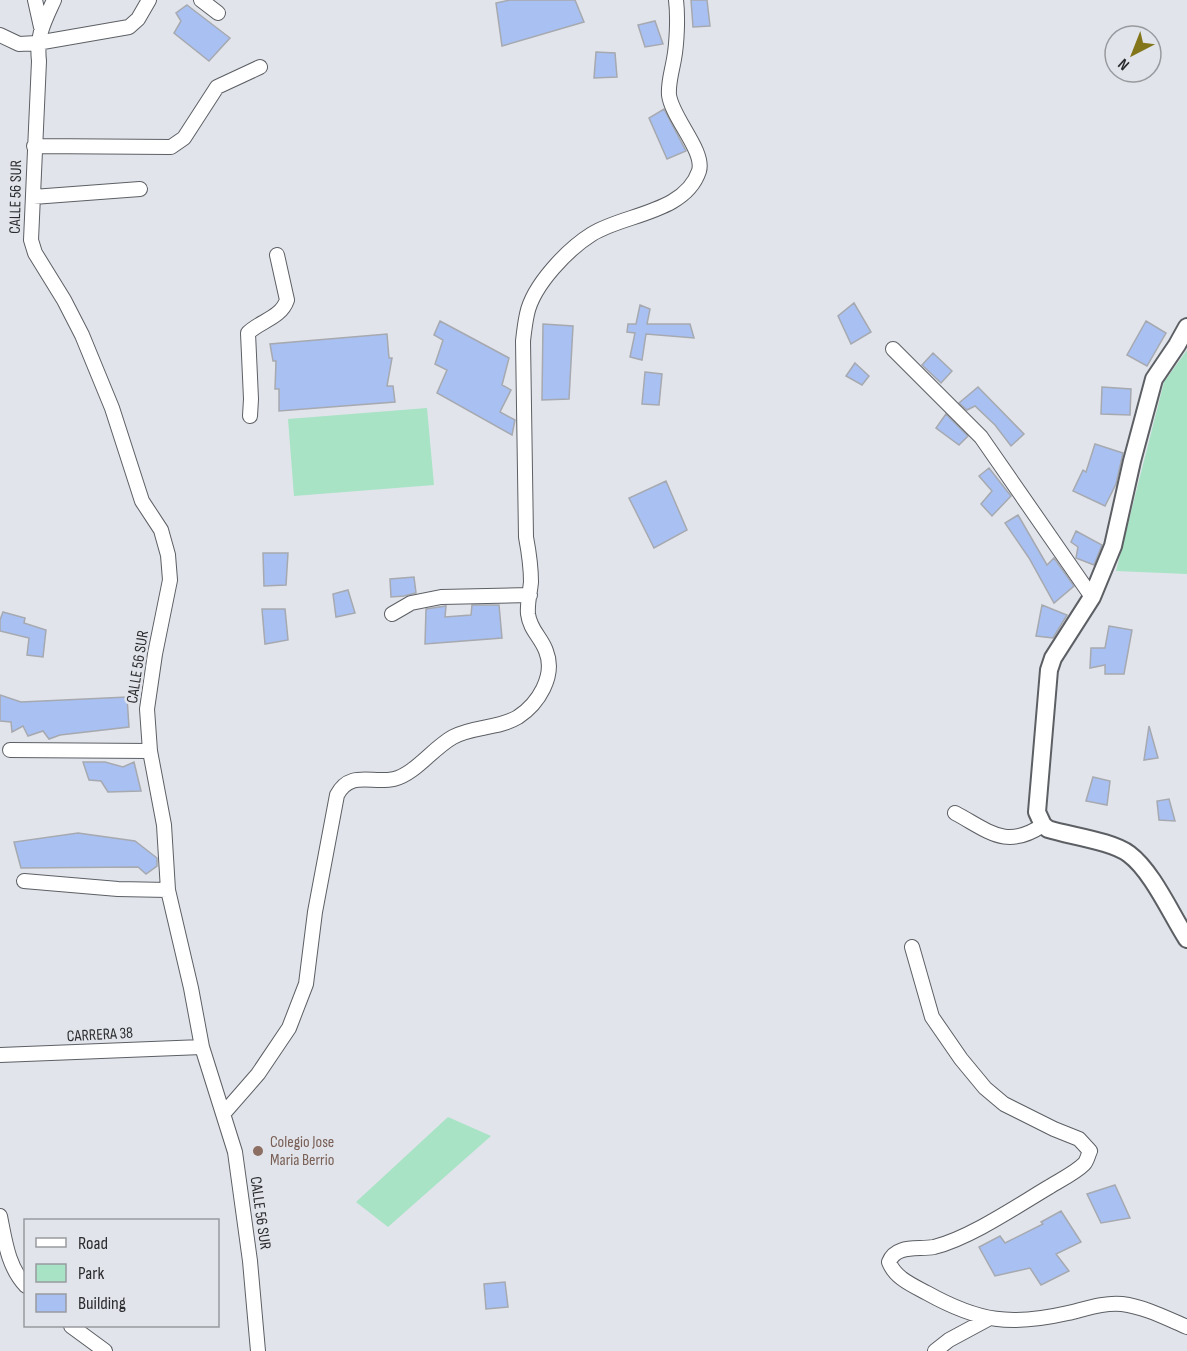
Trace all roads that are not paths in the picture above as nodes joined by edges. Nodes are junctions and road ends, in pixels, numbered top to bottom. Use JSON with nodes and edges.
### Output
{"nodes":[{"id":1,"x":35,"y":0,"type":"edge"},
{"id":2,"x":54,"y":0,"type":"edge"},
{"id":3,"x":149,"y":0,"type":"edge"},
{"id":4,"x":201,"y":0,"type":"edge"},
{"id":5,"x":676,"y":0,"type":"edge"},
{"id":6,"x":218,"y":13,"type":"dead end"},
{"id":7,"x":41,"y":27,"type":"junction"},
{"id":8,"x":0,"y":35,"type":"edge"},
{"id":9,"x":37,"y":44,"type":"junction"},
{"id":10,"x":260,"y":67,"type":"dead end"},
{"id":11,"x":34,"y":146,"type":"junction"},
{"id":12,"x":140,"y":189,"type":"dead end"},
{"id":13,"x":33,"y":197,"type":"junction"},
{"id":14,"x":277,"y":255,"type":"dead end"},
{"id":15,"x":1187,"y":327,"type":"edge"},
{"id":16,"x":893,"y":348,"type":"dead end"},
{"id":17,"x":250,"y":416,"type":"dead end"},
{"id":18,"x":530,"y":596,"type":"junction"},
{"id":19,"x":1092,"y":597,"type":"junction"},
{"id":20,"x":392,"y":614,"type":"dead end"},
{"id":21,"x":10,"y":750,"type":"dead end"},
{"id":22,"x":150,"y":751,"type":"junction"},
{"id":23,"x":955,"y":813,"type":"dead end"},
{"id":24,"x":1043,"y":825,"type":"junction"},
{"id":25,"x":24,"y":881,"type":"dead end"},
{"id":26,"x":168,"y":890,"type":"junction"},
{"id":27,"x":1187,"y":939,"type":"edge"},
{"id":28,"x":912,"y":947,"type":"dead end"},
{"id":29,"x":202,"y":1047,"type":"junction"},
{"id":30,"x":0,"y":1055,"type":"edge"},
{"id":31,"x":224,"y":1113,"type":"junction"},
{"id":32,"x":0,"y":1216,"type":"edge"},
{"id":33,"x":24,"y":1284,"type":"edge"},
{"id":34,"x":988,"y":1319,"type":"junction"},
{"id":35,"x":72,"y":1327,"type":"edge"},
{"id":36,"x":1187,"y":1327,"type":"edge"},
{"id":37,"x":105,"y":1351,"type":"edge"},
{"id":38,"x":258,"y":1351,"type":"edge"},
{"id":39,"x":935,"y":1351,"type":"edge"}],
"edges":[{"from":1,"to":7,"type":"street"},
{"from":2,"to":7,"type":"street"},
{"from":3,"to":9,"type":"street"},
{"from":4,"to":6,"type":"street"},
{"from":5,"to":18,"type":"street"},
{"from":7,"to":9,"type":"street","name":"CALLE 56 SUR"},
{"from":8,"to":9,"type":"street"},
{"from":9,"to":11,"type":"street","name":"CALLE 56 SUR"},
{"from":10,"to":11,"type":"street"},
{"from":11,"to":13,"type":"street","name":"CALLE 56 SUR"},
{"from":12,"to":13,"type":"street"},
{"from":13,"to":22,"type":"street","name":"CALLE 56 SUR"},
{"from":14,"to":17,"type":"street"},
{"from":15,"to":19,"type":"street"},
{"from":16,"to":19,"type":"street"},
{"from":18,"to":20,"type":"street"},
{"from":18,"to":31,"type":"street"},
{"from":19,"to":24,"type":"street"},
{"from":21,"to":22,"type":"street"},
{"from":22,"to":26,"type":"street","name":"CALLE 56 SUR"},
{"from":23,"to":24,"type":"street"},
{"from":24,"to":27,"type":"street"},
{"from":25,"to":26,"type":"street"},
{"from":26,"to":29,"type":"street","name":"CALLE 56 SUR"},
{"from":28,"to":34,"type":"street"},
{"from":29,"to":30,"type":"street","name":"CARRERA 38"},
{"from":29,"to":31,"type":"street","name":"CALLE 56 SUR"},
{"from":31,"to":38,"type":"street","name":"CALLE 56 SUR"},
{"from":32,"to":33,"type":"street"},
{"from":34,"to":36,"type":"street"},
{"from":34,"to":39,"type":"street"},
{"from":35,"to":37,"type":"street"}]}
